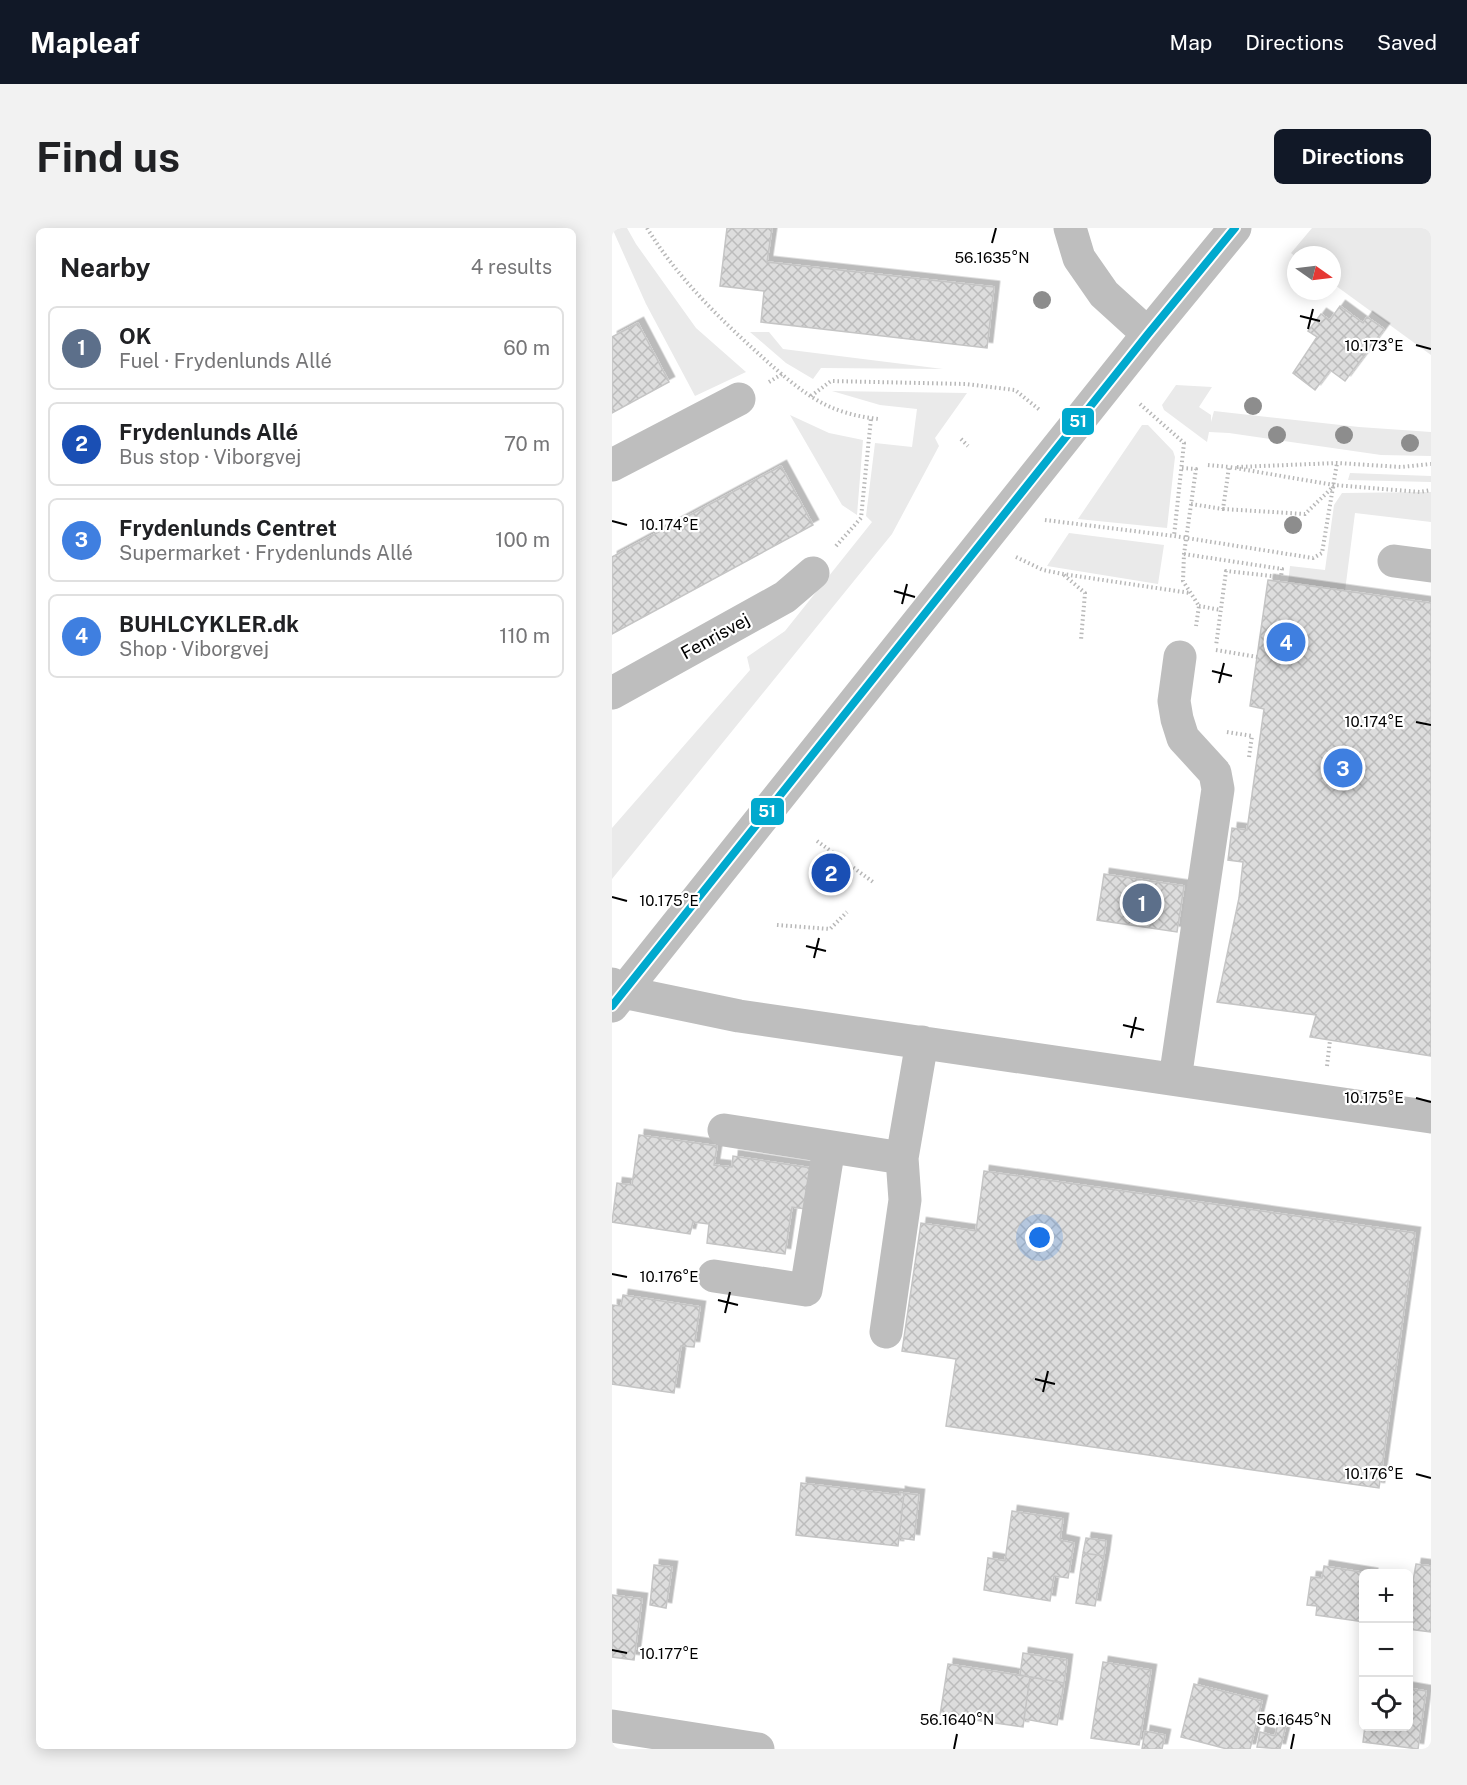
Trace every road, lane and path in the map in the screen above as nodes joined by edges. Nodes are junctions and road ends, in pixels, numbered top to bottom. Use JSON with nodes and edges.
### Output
{"nodes":[{"id":1,"x":647,"y":228,"type":"edge"},
{"id":2,"x":1070,"y":228,"type":"edge"},
{"id":3,"x":1235,"y":228,"type":"edge"},
{"id":4,"x":1148,"y":334,"type":"junction"},
{"id":5,"x":1112,"y":379,"type":"junction"},
{"id":6,"x":811,"y":396,"type":"junction"},
{"id":7,"x":739,"y":399,"type":"dead end"},
{"id":8,"x":871,"y":418,"type":"junction"},
{"id":9,"x":879,"y":419,"type":"dead end"},
{"id":10,"x":1069,"y":433,"type":"junction"},
{"id":11,"x":961,"y":439,"type":"dead end"},
{"id":12,"x":968,"y":446,"type":"dead end"},
{"id":13,"x":1337,"y":464,"type":"junction"},
{"id":14,"x":1431,"y":464,"type":"edge"},
{"id":15,"x":612,"y":465,"type":"edge"},
{"id":16,"x":1208,"y":465,"type":"dead end"},
{"id":17,"x":1229,"y":467,"type":"junction"},
{"id":18,"x":1182,"y":468,"type":"junction"},
{"id":19,"x":1334,"y":485,"type":"junction"},
{"id":20,"x":1431,"y":490,"type":"edge"},
{"id":21,"x":1191,"y":504,"type":"junction"},
{"id":22,"x":1223,"y":509,"type":"junction"},
{"id":23,"x":995,"y":527,"type":"junction"},
{"id":24,"x":1174,"y":536,"type":"junction"},
{"id":25,"x":1187,"y":538,"type":"junction"},
{"id":26,"x":1184,"y":554,"type":"junction"},
{"id":27,"x":1394,"y":561,"type":"dead end"},
{"id":28,"x":1431,"y":566,"type":"edge"},
{"id":29,"x":813,"y":573,"type":"joint"},
{"id":30,"x":1063,"y":574,"type":"junction"},
{"id":31,"x":1191,"y":593,"type":"junction"},
{"id":32,"x":1199,"y":606,"type":"junction"},
{"id":33,"x":1221,"y":610,"type":"junction"},
{"id":34,"x":1081,"y":640,"type":"dead end"},
{"id":35,"x":1180,"y":657,"type":"joint"},
{"id":36,"x":1257,"y":657,"type":"dead end"},
{"id":37,"x":612,"y":693,"type":"edge"},
{"id":38,"x":817,"y":841,"type":"dead end"},
{"id":39,"x":873,"y":882,"type":"dead end"},
{"id":40,"x":847,"y":912,"type":"dead end"},
{"id":41,"x":777,"y":925,"type":"dead end"},
{"id":42,"x":616,"y":994,"type":"edge"},
{"id":43,"x":922,"y":1042,"type":"junction"},
{"id":44,"x":1175,"y":1079,"type":"junction"},
{"id":45,"x":1431,"y":1117,"type":"edge"},
{"id":46,"x":724,"y":1130,"type":"dead end"},
{"id":47,"x":829,"y":1147,"type":"junction"},
{"id":48,"x":902,"y":1158,"type":"junction"},
{"id":49,"x":714,"y":1276,"type":"dead end"},
{"id":50,"x":886,"y":1332,"type":"dead end"},
{"id":51,"x":612,"y":1726,"type":"edge"},
{"id":52,"x":758,"y":1749,"type":"edge"}],
"edges":[{"from":1,"to":6,"type":"path"},
{"from":2,"to":4,"type":"street"},
{"from":3,"to":4,"type":"street"},
{"from":4,"to":5,"type":"street"},
{"from":5,"to":10,"type":"street"},
{"from":5,"to":18,"type":"path"},
{"from":6,"to":8,"type":"path"},
{"from":6,"to":10,"type":"path"},
{"from":7,"to":15,"type":"street"},
{"from":8,"to":9,"type":"path"},
{"from":8,"to":29,"type":"path"},
{"from":10,"to":23,"type":"street"},
{"from":11,"to":12,"type":"path"},
{"from":13,"to":14,"type":"path"},
{"from":13,"to":17,"type":"path"},
{"from":13,"to":19,"type":"path"},
{"from":16,"to":17,"type":"path"},
{"from":17,"to":19,"type":"path"},
{"from":17,"to":22,"type":"path"},
{"from":18,"to":21,"type":"path"},
{"from":18,"to":24,"type":"path"},
{"from":19,"to":20,"type":"path"},
{"from":19,"to":22,"type":"path"},
{"from":19,"to":25,"type":"path"},
{"from":21,"to":22,"type":"path"},
{"from":21,"to":25,"type":"path"},
{"from":23,"to":24,"type":"path"},
{"from":23,"to":30,"type":"path"},
{"from":23,"to":42,"type":"street"},
{"from":24,"to":25,"type":"path"},
{"from":25,"to":26,"type":"path"},
{"from":26,"to":31,"type":"path"},
{"from":26,"to":33,"type":"path"},
{"from":27,"to":28,"type":"street"},
{"from":29,"to":37,"type":"street","name":"Fenrisvej"},
{"from":30,"to":31,"type":"path"},
{"from":30,"to":34,"type":"path"},
{"from":31,"to":32,"type":"path"},
{"from":32,"to":33,"type":"path"},
{"from":32,"to":35,"type":"path"},
{"from":33,"to":36,"type":"path"},
{"from":35,"to":44,"type":"street"},
{"from":38,"to":39,"type":"path"},
{"from":40,"to":41,"type":"path"},
{"from":42,"to":43,"type":"street"},
{"from":43,"to":44,"type":"street"},
{"from":43,"to":48,"type":"street"},
{"from":44,"to":45,"type":"street"},
{"from":46,"to":47,"type":"street"},
{"from":47,"to":48,"type":"street"},
{"from":47,"to":49,"type":"street"},
{"from":48,"to":50,"type":"street"},
{"from":51,"to":52,"type":"street"}]}
